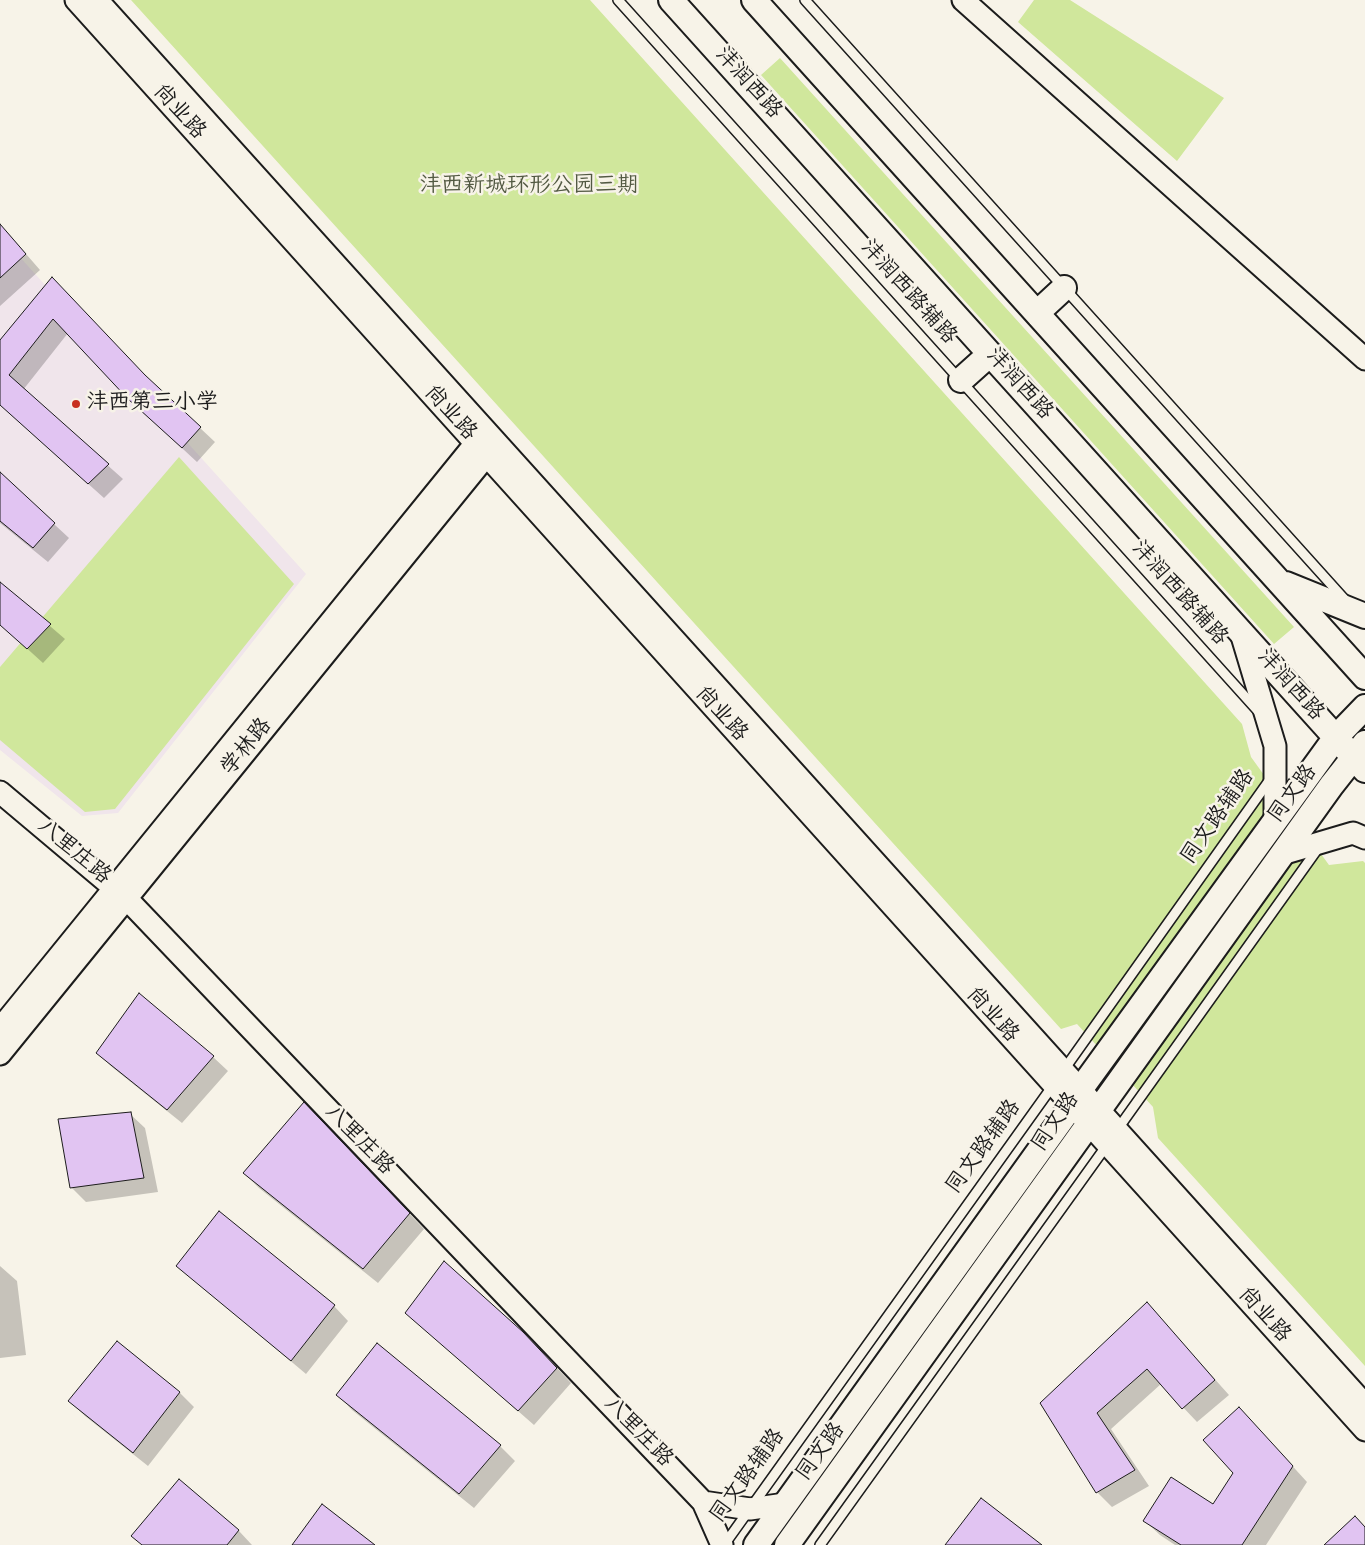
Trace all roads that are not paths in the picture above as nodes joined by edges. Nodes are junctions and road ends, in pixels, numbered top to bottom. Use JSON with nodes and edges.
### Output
{"nodes":[{"id":1,"x":76,"y":0,"type":"edge"},
{"id":2,"x":97,"y":0,"type":"edge"},
{"id":3,"x":618,"y":0,"type":"edge"},
{"id":4,"x":671,"y":0,"type":"edge"},
{"id":5,"x":754,"y":0,"type":"edge"},
{"id":6,"x":805,"y":0,"type":"edge"},
{"id":7,"x":963,"y":0,"type":"edge"},
{"id":8,"x":1064,"y":288,"type":"junction"},
{"id":9,"x":1036,"y":313,"type":"junction"},
{"id":10,"x":990,"y":354,"type":"junction"},
{"id":11,"x":1365,"y":359,"type":"edge"},
{"id":12,"x":960,"y":380,"type":"junction"},
{"id":13,"x":486,"y":443,"type":"junction"},
{"id":14,"x":1278,"y":581,"type":"junction"},
{"id":15,"x":1361,"y":615,"type":"edge"},
{"id":16,"x":1241,"y":632,"type":"junction"},
{"id":17,"x":1365,"y":677,"type":"edge"},
{"id":18,"x":1365,"y":707,"type":"edge"},
{"id":19,"x":1268,"y":722,"type":"junction"},
{"id":20,"x":1336,"y":737,"type":"junction"},
{"id":21,"x":1361,"y":756,"type":"edge"},
{"id":22,"x":1275,"y":772,"type":"junction"},
{"id":23,"x":0,"y":792,"type":"edge"},
{"id":24,"x":1275,"y":822,"type":"junction"},
{"id":25,"x":1365,"y":838,"type":"edge"},
{"id":26,"x":1322,"y":842,"type":"junction"},
{"id":27,"x":1282,"y":854,"type":"junction"},
{"id":28,"x":120,"y":893,"type":"junction"},
{"id":29,"x":0,"y":1029,"type":"edge"},
{"id":30,"x":0,"y":1054,"type":"edge"},
{"id":31,"x":1058,"y":1078,"type":"junction"},
{"id":32,"x":1076,"y":1097,"type":"junction"},
{"id":33,"x":1093,"y":1117,"type":"junction"},
{"id":34,"x":1112,"y":1137,"type":"junction"},
{"id":35,"x":1365,"y":1405,"type":"edge"},
{"id":36,"x":1365,"y":1430,"type":"edge"},
{"id":37,"x":703,"y":1502,"type":"junction"},
{"id":38,"x":785,"y":1504,"type":"junction"},
{"id":39,"x":750,"y":1509,"type":"junction"},
{"id":40,"x":723,"y":1545,"type":"edge"},
{"id":41,"x":756,"y":1545,"type":"edge"},
{"id":42,"x":787,"y":1545,"type":"edge"},
{"id":43,"x":820,"y":1545,"type":"edge"}],
"edges":[{"from":1,"to":13,"type":"street","name":"尚业路"},
{"from":2,"to":13,"type":"street","name":"尚业路"},
{"from":3,"to":12,"type":"lane","name":"沣润西路辅路"},
{"from":4,"to":10,"type":"main road","name":"沣润西路"},
{"from":5,"to":9,"type":"main road"},
{"from":6,"to":8,"type":"lane"},
{"from":7,"to":11,"type":"street"},
{"from":8,"to":9,"type":"main road"},
{"from":8,"to":15,"type":"lane"},
{"from":9,"to":14,"type":"main road"},
{"from":10,"to":12,"type":"main road"},
{"from":10,"to":16,"type":"main road","name":"沣润西路"},
{"from":12,"to":19,"type":"lane","name":"沣润西路辅路"},
{"from":13,"to":28,"type":"street","name":"学林路"},
{"from":13,"to":31,"type":"street","name":"尚业路"},
{"from":14,"to":15,"type":"main road"},
{"from":14,"to":17,"type":"main road"},
{"from":16,"to":19,"type":"street"},
{"from":16,"to":20,"type":"main road","name":"沣润西路"},
{"from":18,"to":20,"type":"main road","name":"同文路"},
{"from":19,"to":22,"type":"street"},
{"from":20,"to":21,"type":"main road","name":"沣润西路"},
{"from":20,"to":24,"type":"main road","name":"同文路"},
{"from":21,"to":27,"type":"main road","name":"同文路"},
{"from":22,"to":24,"type":"street"},
{"from":22,"to":31,"type":"lane","name":"同文路辅路"},
{"from":23,"to":28,"type":"street","name":"八里庄路"},
{"from":24,"to":32,"type":"main road","name":"同文路"},
{"from":25,"to":26,"type":"street"},
{"from":26,"to":27,"type":"street"},
{"from":26,"to":34,"type":"lane"},
{"from":27,"to":33,"type":"main road","name":"同文路"},
{"from":28,"to":29,"type":"street","name":"学林路"},
{"from":28,"to":30,"type":"street","name":"学林路"},
{"from":28,"to":37,"type":"street","name":"八里庄路"},
{"from":31,"to":32,"type":"street","name":"尚业路"},
{"from":31,"to":39,"type":"lane","name":"同文路辅路"},
{"from":32,"to":33,"type":"street","name":"尚业路"},
{"from":32,"to":38,"type":"main road","name":"同文路"},
{"from":33,"to":34,"type":"street","name":"尚业路"},
{"from":33,"to":42,"type":"main road","name":"同文路"},
{"from":34,"to":35,"type":"street","name":"尚业路"},
{"from":34,"to":36,"type":"street","name":"尚业路"},
{"from":34,"to":43,"type":"lane"},
{"from":37,"to":39,"type":"street"},
{"from":37,"to":40,"type":"street","name":"八里庄路"},
{"from":38,"to":39,"type":"street"},
{"from":38,"to":41,"type":"main road","name":"同文路"},
{"from":39,"to":40,"type":"lane","name":"同文路辅路"}]}
